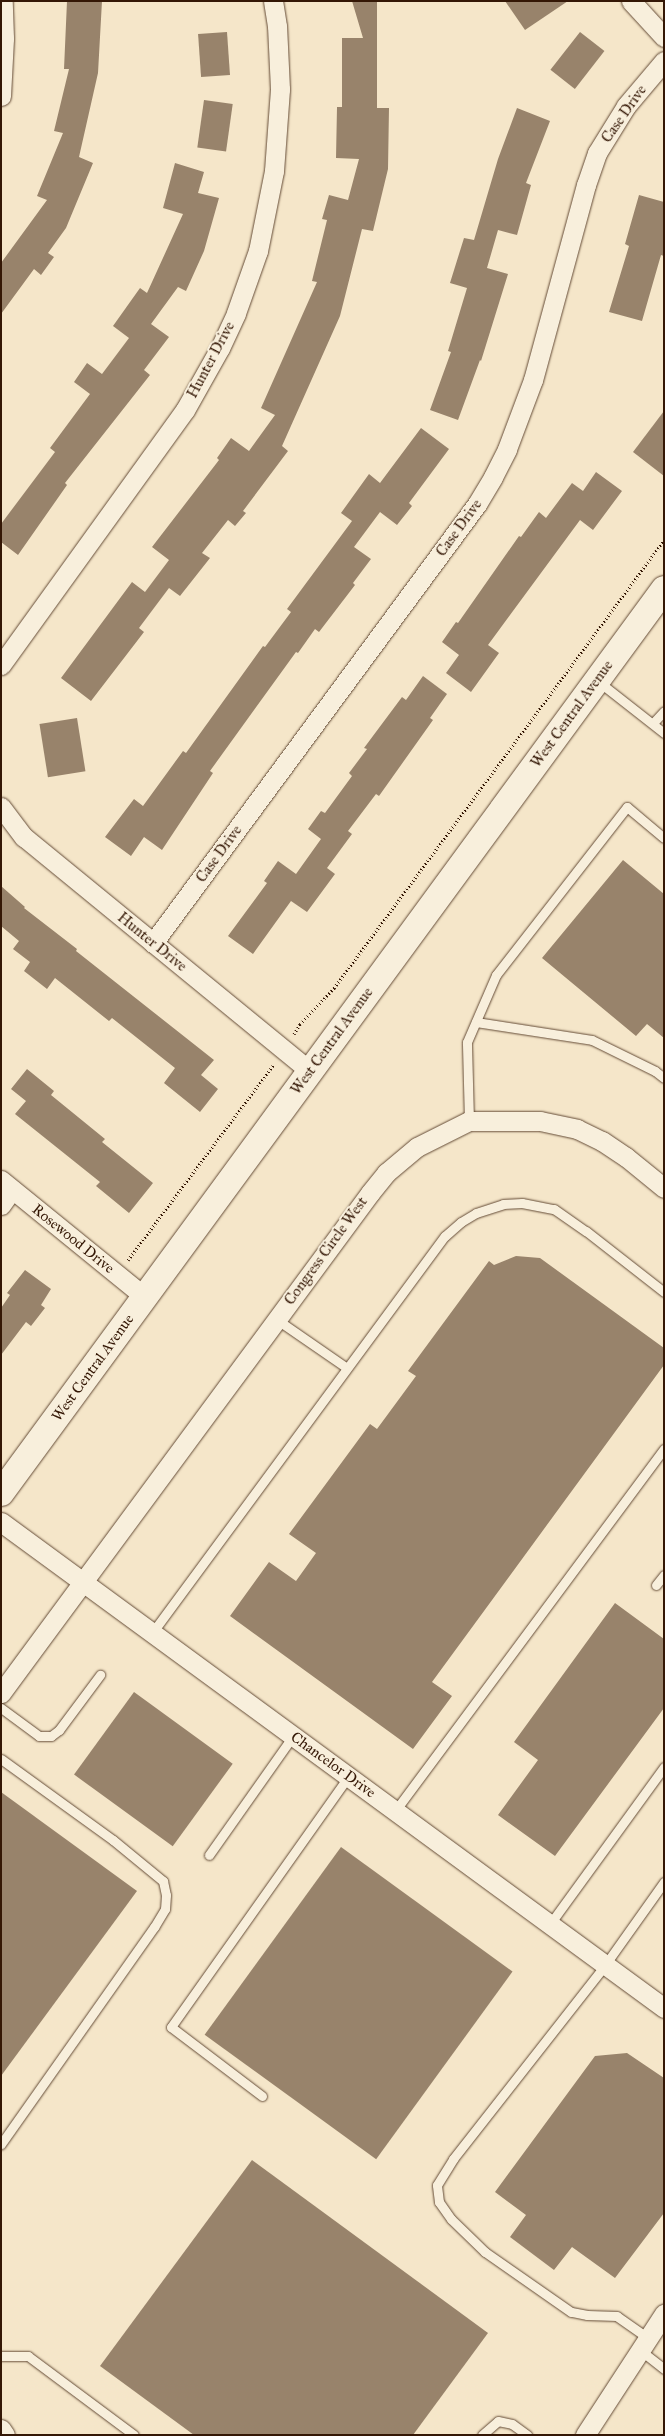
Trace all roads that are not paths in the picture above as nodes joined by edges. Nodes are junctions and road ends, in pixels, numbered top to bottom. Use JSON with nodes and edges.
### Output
{"nodes":[{"id":1,"x":3,"y":1,"type":"edge"},
{"id":2,"x":273,"y":1,"type":"edge"},
{"id":3,"x":631,"y":1,"type":"edge"},
{"id":4,"x":664,"y":37,"type":"edge"},
{"id":5,"x":664,"y":62,"type":"edge"},
{"id":6,"x":1,"y":96,"type":"edge"},
{"id":7,"x":664,"y":589,"type":"edge"},
{"id":8,"x":1,"y":665,"type":"edge"},
{"id":9,"x":597,"y":680,"type":"junction"},
{"id":10,"x":664,"y":710,"type":"edge"},
{"id":11,"x":654,"y":723,"type":"junction"},
{"id":12,"x":664,"y":733,"type":"edge"},
{"id":13,"x":1,"y":807,"type":"edge"},
{"id":14,"x":664,"y":838,"type":"edge"},
{"id":15,"x":153,"y":944,"type":"junction"},
{"id":16,"x":476,"y":1022,"type":"junction"},
{"id":17,"x":310,"y":1071,"type":"junction"},
{"id":18,"x":664,"y":1078,"type":"edge"},
{"id":19,"x":469,"y":1121,"type":"junction"},
{"id":20,"x":7,"y":1185,"type":"edge"},
{"id":21,"x":664,"y":1188,"type":"edge"},
{"id":22,"x":1,"y":1205,"type":"edge"},
{"id":23,"x":664,"y":1292,"type":"edge"},
{"id":24,"x":145,"y":1297,"type":"junction"},
{"id":25,"x":276,"y":1319,"type":"junction"},
{"id":26,"x":347,"y":1368,"type":"junction"},
{"id":27,"x":664,"y":1449,"type":"edge"},
{"id":28,"x":1,"y":1493,"type":"edge"},
{"id":29,"x":1,"y":1522,"type":"edge"},
{"id":30,"x":664,"y":1575,"type":"edge"},
{"id":31,"x":83,"y":1582,"type":"junction"},
{"id":32,"x":656,"y":1585,"type":"dead end"},
{"id":33,"x":152,"y":1633,"type":"junction"},
{"id":34,"x":100,"y":1675,"type":"dead end"},
{"id":35,"x":1,"y":1693,"type":"edge"},
{"id":36,"x":1,"y":1708,"type":"edge"},
{"id":37,"x":294,"y":1736,"type":"junction"},
{"id":38,"x":1,"y":1759,"type":"edge"},
{"id":39,"x":664,"y":1767,"type":"edge"},
{"id":40,"x":348,"y":1777,"type":"junction"},
{"id":41,"x":395,"y":1811,"type":"junction"},
{"id":42,"x":209,"y":1855,"type":"dead end"},
{"id":43,"x":664,"y":1882,"type":"edge"},
{"id":44,"x":550,"y":1924,"type":"junction"},
{"id":45,"x":605,"y":1965,"type":"junction"},
{"id":46,"x":664,"y":2008,"type":"edge"},
{"id":47,"x":262,"y":2096,"type":"dead end"},
{"id":48,"x":1,"y":2144,"type":"edge"},
{"id":49,"x":664,"y":2314,"type":"edge"},
{"id":50,"x":644,"y":2344,"type":"junction"},
{"id":51,"x":1,"y":2356,"type":"edge"},
{"id":52,"x":664,"y":2369,"type":"edge"},
{"id":53,"x":1,"y":2429,"type":"edge"},
{"id":54,"x":5,"y":2435,"type":"edge"},
{"id":55,"x":134,"y":2435,"type":"edge"},
{"id":56,"x":482,"y":2435,"type":"edge"},
{"id":57,"x":527,"y":2435,"type":"edge"},
{"id":58,"x":585,"y":2435,"type":"edge"}],
"edges":[{"from":1,"to":6,"type":"street"},
{"from":2,"to":8,"type":"street","name":"Hunter Drive"},
{"from":3,"to":4,"type":"street"},
{"from":5,"to":15,"type":"street","name":"Case Drive"},
{"from":7,"to":9,"type":"street","name":"West Central Avenue"},
{"from":9,"to":11,"type":"lane"},
{"from":9,"to":17,"type":"street","name":"West Central Avenue"},
{"from":10,"to":11,"type":"lane"},
{"from":11,"to":12,"type":"lane"},
{"from":13,"to":15,"type":"street","name":"Hunter Drive"},
{"from":14,"to":16,"type":"lane"},
{"from":15,"to":17,"type":"street","name":"Hunter Drive"},
{"from":16,"to":18,"type":"lane"},
{"from":16,"to":19,"type":"lane"},
{"from":17,"to":24,"type":"street","name":"West Central Avenue"},
{"from":19,"to":21,"type":"street","name":"Congress Circle West"},
{"from":19,"to":25,"type":"street","name":"Congress Circle West"},
{"from":20,"to":22,"type":"street"},
{"from":20,"to":24,"type":"street","name":"Rosewood Drive"},
{"from":23,"to":26,"type":"lane"},
{"from":24,"to":28,"type":"street","name":"West Central Avenue"},
{"from":25,"to":26,"type":"lane"},
{"from":25,"to":31,"type":"street","name":"Congress Circle West"},
{"from":26,"to":33,"type":"lane"},
{"from":27,"to":41,"type":"lane"},
{"from":29,"to":31,"type":"street","name":"Chancelor Drive"},
{"from":30,"to":32,"type":"lane"},
{"from":31,"to":33,"type":"street","name":"Chancelor Drive"},
{"from":31,"to":35,"type":"street","name":"Congress Circle West"},
{"from":33,"to":37,"type":"street","name":"Chancelor Drive"},
{"from":34,"to":36,"type":"lane"},
{"from":37,"to":40,"type":"street","name":"Chancelor Drive"},
{"from":37,"to":42,"type":"lane"},
{"from":38,"to":48,"type":"lane"},
{"from":39,"to":44,"type":"lane"},
{"from":40,"to":41,"type":"street","name":"Chancelor Drive"},
{"from":40,"to":47,"type":"lane"},
{"from":41,"to":44,"type":"street","name":"Chancelor Drive"},
{"from":43,"to":45,"type":"lane"},
{"from":44,"to":45,"type":"street","name":"Chancelor Drive"},
{"from":45,"to":46,"type":"street","name":"Chancelor Drive"},
{"from":45,"to":50,"type":"lane"},
{"from":49,"to":50,"type":"street"},
{"from":50,"to":52,"type":"lane"},
{"from":50,"to":58,"type":"street"},
{"from":51,"to":55,"type":"lane"},
{"from":53,"to":54,"type":"street"},
{"from":56,"to":57,"type":"lane"}]}
